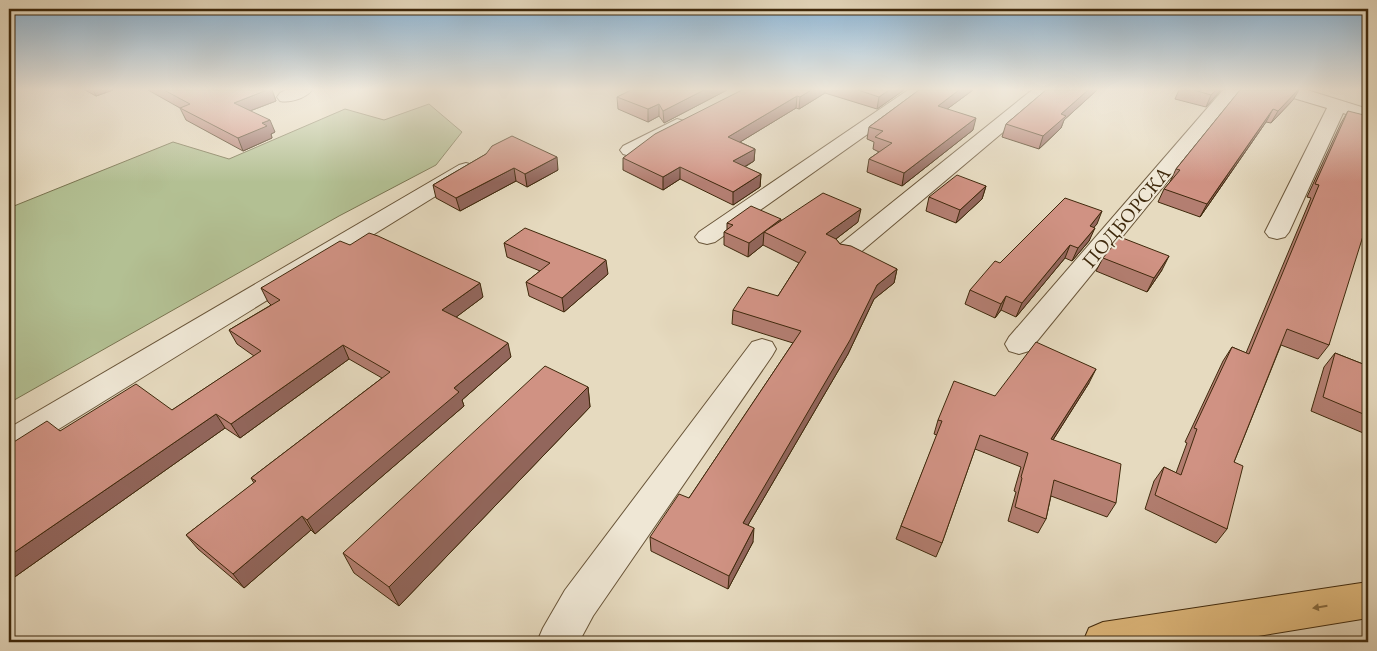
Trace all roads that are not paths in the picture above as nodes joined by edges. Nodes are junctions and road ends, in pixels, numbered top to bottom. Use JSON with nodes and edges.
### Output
{"nodes":[{"id":1,"x":687,"y":120,"type":"edge"},
{"id":2,"x":877,"y":120,"type":"edge"},
{"id":3,"x":1007,"y":120,"type":"edge"},
{"id":4,"x":1207,"y":120,"type":"edge"},
{"id":5,"x":1330,"y":120,"type":"edge"},
{"id":6,"x":630,"y":150,"type":"edge"},
{"id":7,"x":483,"y":159,"type":"edge"},
{"id":8,"x":1277,"y":232,"type":"dead end"},
{"id":9,"x":707,"y":237,"type":"dead end"},
{"id":10,"x":847,"y":250,"type":"edge"},
{"id":11,"x":1019,"y":344,"type":"dead end"},
{"id":12,"x":762,"y":349,"type":"dead end"},
{"id":13,"x":9,"y":444,"type":"edge"},
{"id":14,"x":1368,"y":600,"type":"edge"},
{"id":15,"x":557,"y":642,"type":"edge"},
{"id":16,"x":1103,"y":642,"type":"edge"}],
"edges":[{"from":1,"to":6,"type":"street"},
{"from":2,"to":9,"type":"street"},
{"from":3,"to":10,"type":"street"},
{"from":4,"to":11,"type":"street","name":"ПОДБОРСКА"},
{"from":5,"to":8,"type":"street"},
{"from":7,"to":13,"type":"street"},
{"from":12,"to":15,"type":"street"},
{"from":14,"to":16,"type":"main road","one_way":true}]}
